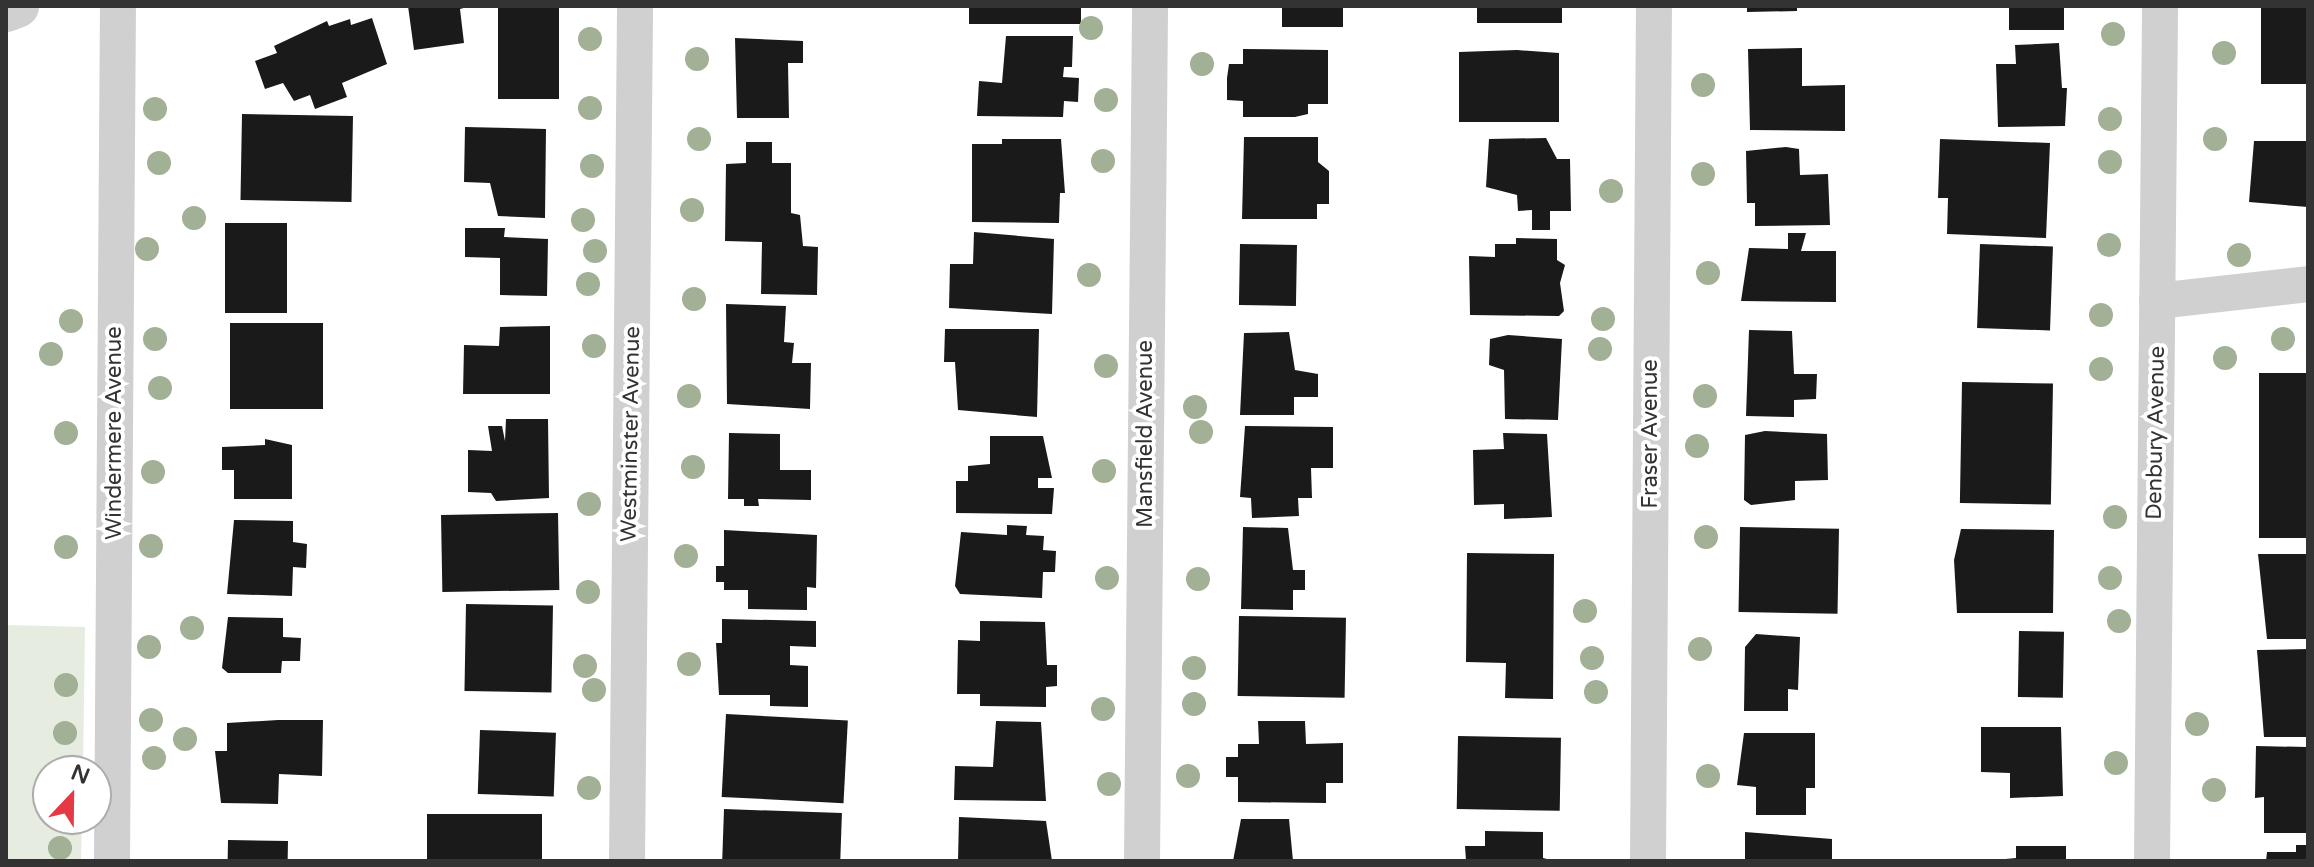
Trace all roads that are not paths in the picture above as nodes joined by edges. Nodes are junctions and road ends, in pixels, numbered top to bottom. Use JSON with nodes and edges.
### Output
{"nodes":[{"id":1,"x":17,"y":6,"type":"edge"},
{"id":2,"x":118,"y":6,"type":"edge"},
{"id":3,"x":635,"y":6,"type":"edge"},
{"id":4,"x":1150,"y":6,"type":"edge"},
{"id":5,"x":1654,"y":6,"type":"edge"},
{"id":6,"x":2160,"y":6,"type":"edge"},
{"id":7,"x":6,"y":10,"type":"edge"},
{"id":8,"x":2308,"y":284,"type":"edge"},
{"id":9,"x":2157,"y":301,"type":"junction"},
{"id":10,"x":112,"y":861,"type":"edge"},
{"id":11,"x":627,"y":861,"type":"edge"},
{"id":12,"x":1142,"y":861,"type":"edge"},
{"id":13,"x":1648,"y":861,"type":"edge"},
{"id":14,"x":2152,"y":861,"type":"edge"}],
"edges":[{"from":1,"to":7,"type":"street"},
{"from":2,"to":10,"type":"street","name":"Windermere Avenue"},
{"from":3,"to":11,"type":"street","name":"Westminster Avenue"},
{"from":4,"to":12,"type":"street","name":"Mansfield Avenue"},
{"from":5,"to":13,"type":"street","name":"Fraser Avenue"},
{"from":6,"to":9,"type":"street","name":"Denbury Avenue"},
{"from":8,"to":9,"type":"street"},
{"from":9,"to":14,"type":"street","name":"Denbury Avenue"}]}
